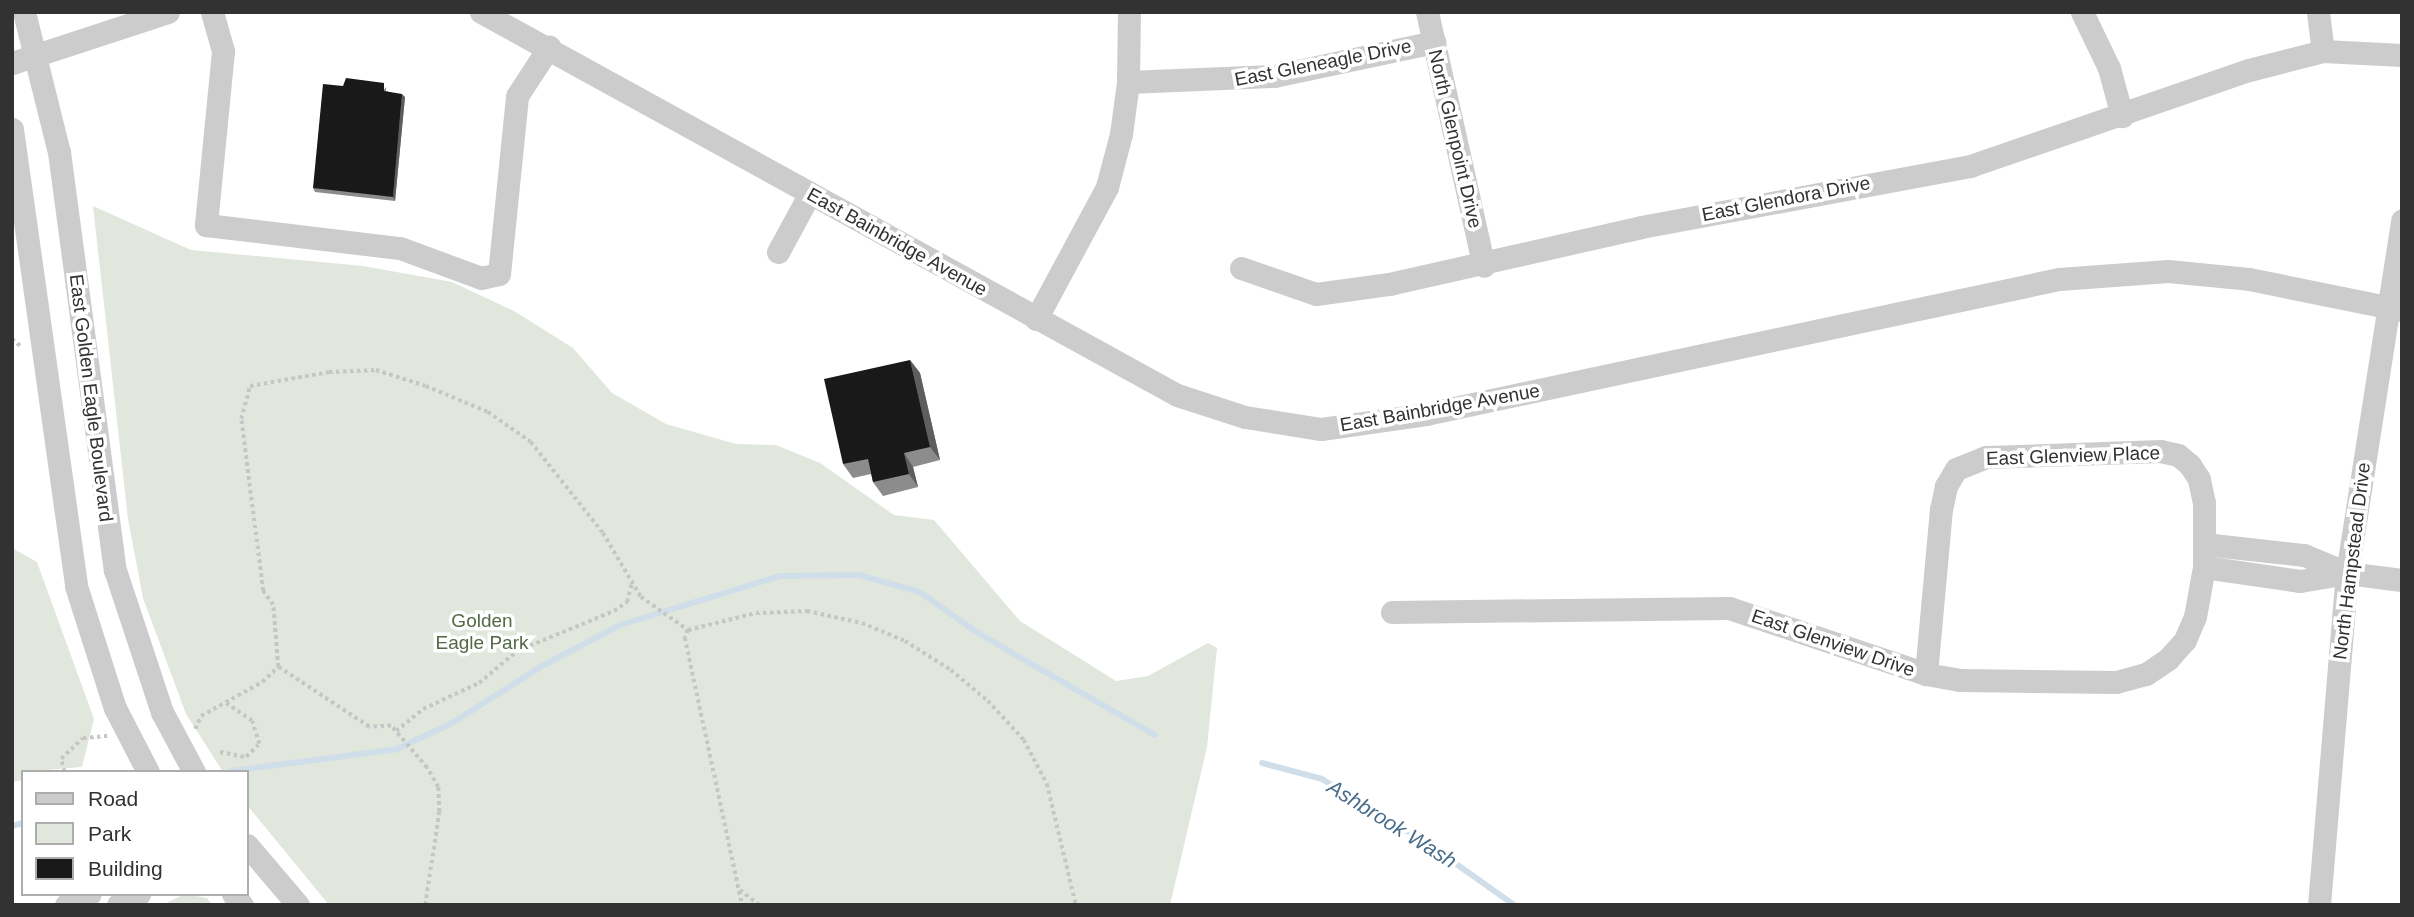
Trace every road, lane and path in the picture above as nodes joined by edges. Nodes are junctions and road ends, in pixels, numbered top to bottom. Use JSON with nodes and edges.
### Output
{"nodes":[{"id":1,"x":24,"y":12,"type":"edge"},
{"id":2,"x":168,"y":12,"type":"edge"},
{"id":3,"x":212,"y":12,"type":"edge"},
{"id":4,"x":481,"y":12,"type":"edge"},
{"id":5,"x":1129,"y":12,"type":"edge"},
{"id":6,"x":1427,"y":12,"type":"edge"},
{"id":7,"x":2082,"y":12,"type":"edge"},
{"id":8,"x":2318,"y":12,"type":"edge"},
{"id":9,"x":1434,"y":42,"type":"junction"},
{"id":10,"x":549,"y":47,"type":"junction"},
{"id":11,"x":2323,"y":51,"type":"junction"},
{"id":12,"x":37,"y":54,"type":"junction"},
{"id":13,"x":2402,"y":55,"type":"edge"},
{"id":14,"x":12,"y":63,"type":"edge"},
{"id":15,"x":1128,"y":82,"type":"junction"},
{"id":16,"x":2122,"y":116,"type":"junction"},
{"id":17,"x":12,"y":130,"type":"edge"},
{"id":18,"x":810,"y":192,"type":"junction"},
{"id":19,"x":2402,"y":220,"type":"edge"},
{"id":20,"x":778,"y":252,"type":"dead end"},
{"id":21,"x":1484,"y":266,"type":"junction"},
{"id":22,"x":1241,"y":268,"type":"dead end"},
{"id":23,"x":2394,"y":309,"type":"edge"},
{"id":24,"x":1036,"y":319,"type":"junction"},
{"id":25,"x":12,"y":339,"type":"edge"},
{"id":26,"x":17,"y":344,"type":"dead end"},
{"id":27,"x":2204,"y":544,"type":"junction"},
{"id":28,"x":2204,"y":567,"type":"junction"},
{"id":29,"x":2347,"y":573,"type":"junction"},
{"id":30,"x":2402,"y":580,"type":"edge"},
{"id":31,"x":632,"y":582,"type":"junction"},
{"id":32,"x":1392,"y":612,"type":"dead end"},
{"id":33,"x":688,"y":630,"type":"junction"},
{"id":34,"x":278,"y":667,"type":"junction"},
{"id":35,"x":1926,"y":674,"type":"junction"},
{"id":36,"x":225,"y":703,"type":"junction"},
{"id":37,"x":127,"y":731,"type":"junction"},
{"id":38,"x":195,"y":731,"type":"dead end"},
{"id":39,"x":396,"y":731,"type":"junction"},
{"id":40,"x":220,"y":752,"type":"dead end"},
{"id":41,"x":64,"y":770,"type":"edge"},
{"id":42,"x":147,"y":770,"type":"edge"},
{"id":43,"x":193,"y":770,"type":"edge"},
{"id":44,"x":248,"y":846,"type":"edge"},
{"id":45,"x":740,"y":890,"type":"junction"},
{"id":46,"x":86,"y":896,"type":"edge"},
{"id":47,"x":135,"y":896,"type":"edge"},
{"id":48,"x":66,"y":905,"type":"edge"},
{"id":49,"x":118,"y":905,"type":"edge"},
{"id":50,"x":298,"y":905,"type":"edge"},
{"id":51,"x":425,"y":905,"type":"edge"},
{"id":52,"x":742,"y":905,"type":"edge"},
{"id":53,"x":759,"y":905,"type":"edge"},
{"id":54,"x":1076,"y":905,"type":"edge"},
{"id":55,"x":2319,"y":905,"type":"edge"}],
"edges":[{"from":1,"to":12,"type":"street","name":"East Golden Eagle Boulevard"},
{"from":2,"to":12,"type":"street"},
{"from":3,"to":10,"type":"street"},
{"from":4,"to":10,"type":"street","name":"East Bainbridge Avenue"},
{"from":5,"to":15,"type":"street"},
{"from":6,"to":9,"type":"street","name":"North Glenpoint Drive"},
{"from":7,"to":16,"type":"street"},
{"from":8,"to":11,"type":"street"},
{"from":9,"to":15,"type":"street","name":"East Gleneagle Drive"},
{"from":9,"to":21,"type":"street","name":"North Glenpoint Drive"},
{"from":10,"to":18,"type":"street","name":"East Bainbridge Avenue"},
{"from":11,"to":13,"type":"street","name":"East Glendora Drive"},
{"from":11,"to":16,"type":"street","name":"East Glendora Drive"},
{"from":12,"to":14,"type":"street"},
{"from":12,"to":43,"type":"street","name":"East Golden Eagle Boulevard"},
{"from":15,"to":24,"type":"street"},
{"from":16,"to":21,"type":"street","name":"East Glendora Drive"},
{"from":17,"to":37,"type":"street"},
{"from":18,"to":20,"type":"street"},
{"from":18,"to":24,"type":"street","name":"East Bainbridge Avenue"},
{"from":19,"to":23,"type":"street","name":"North Hampstead Drive"},
{"from":21,"to":22,"type":"street","name":"East Glendora Drive"},
{"from":23,"to":24,"type":"street","name":"East Bainbridge Avenue"},
{"from":23,"to":29,"type":"street","name":"North Hampstead Drive"},
{"from":25,"to":26,"type":"path"},
{"from":27,"to":28,"type":"street","name":"East Glenview Place"},
{"from":27,"to":29,"type":"street"},
{"from":27,"to":35,"type":"street","name":"East Glenview Place"},
{"from":28,"to":29,"type":"street"},
{"from":28,"to":35,"type":"street","name":"East Glenview Drive"},
{"from":29,"to":30,"type":"street"},
{"from":29,"to":55,"type":"street","name":"North Hampstead Drive"},
{"from":31,"to":33,"type":"path"},
{"from":31,"to":34,"type":"path"},
{"from":31,"to":39,"type":"path"},
{"from":32,"to":35,"type":"street","name":"East Glenview Drive"},
{"from":33,"to":45,"type":"path"},
{"from":33,"to":54,"type":"path"},
{"from":34,"to":36,"type":"path"},
{"from":34,"to":39,"type":"path"},
{"from":36,"to":38,"type":"path"},
{"from":36,"to":40,"type":"path"},
{"from":37,"to":41,"type":"path"},
{"from":37,"to":42,"type":"street"},
{"from":39,"to":51,"type":"path"},
{"from":44,"to":50,"type":"street"},
{"from":45,"to":52,"type":"path"},
{"from":45,"to":53,"type":"path"},
{"from":46,"to":48,"type":"street"},
{"from":47,"to":49,"type":"street"}]}
